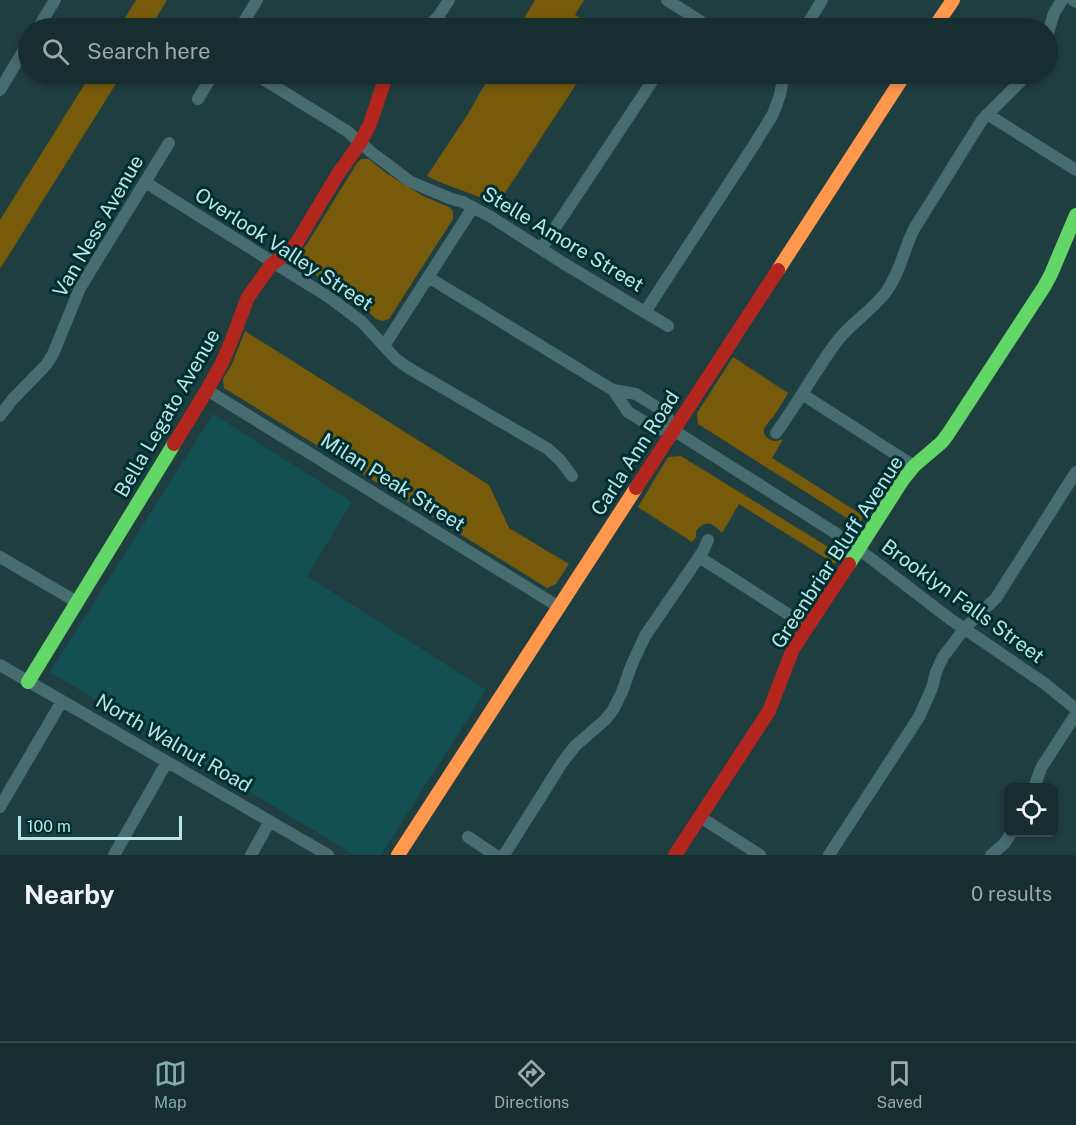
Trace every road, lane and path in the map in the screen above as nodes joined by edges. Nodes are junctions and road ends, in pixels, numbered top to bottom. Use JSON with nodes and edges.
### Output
{"nodes":[{"id":1,"x":55,"y":0,"type":"edge"},
{"id":2,"x":257,"y":0,"type":"edge"},
{"id":3,"x":449,"y":0,"type":"edge"},
{"id":4,"x":667,"y":0,"type":"edge"},
{"id":5,"x":822,"y":0,"type":"edge"},
{"id":6,"x":953,"y":0,"type":"edge"},
{"id":7,"x":1062,"y":0,"type":"edge"},
{"id":8,"x":694,"y":17,"type":"edge"},
{"id":9,"x":44,"y":18,"type":"edge"},
{"id":10,"x":246,"y":18,"type":"edge"},
{"id":11,"x":437,"y":18,"type":"edge"},
{"id":12,"x":811,"y":18,"type":"edge"},
{"id":13,"x":941,"y":18,"type":"edge"},
{"id":14,"x":1052,"y":18,"type":"edge"},
{"id":15,"x":18,"y":60,"type":"edge"},
{"id":16,"x":207,"y":84,"type":"edge"},
{"id":17,"x":271,"y":84,"type":"edge"},
{"id":18,"x":383,"y":84,"type":"edge"},
{"id":19,"x":650,"y":84,"type":"edge"},
{"id":20,"x":782,"y":84,"type":"edge"},
{"id":21,"x":898,"y":84,"type":"edge"},
{"id":22,"x":1019,"y":84,"type":"edge"},
{"id":23,"x":0,"y":90,"type":"edge"},
{"id":24,"x":198,"y":99,"type":"dead end"},
{"id":25,"x":987,"y":114,"type":"junction"},
{"id":26,"x":169,"y":143,"type":"dead end"},
{"id":27,"x":360,"y":143,"type":"junction"},
{"id":28,"x":1076,"y":170,"type":"edge"},
{"id":29,"x":145,"y":183,"type":"junction"},
{"id":30,"x":472,"y":207,"type":"junction"},
{"id":31,"x":1076,"y":215,"type":"edge"},
{"id":32,"x":541,"y":249,"type":"junction"},
{"id":33,"x":274,"y":263,"type":"junction"},
{"id":34,"x":428,"y":277,"type":"junction"},
{"id":35,"x":645,"y":312,"type":"junction"},
{"id":36,"x":668,"y":326,"type":"dead end"},
{"id":37,"x":384,"y":346,"type":"junction"},
{"id":38,"x":207,"y":390,"type":"junction"},
{"id":39,"x":613,"y":390,"type":"junction"},
{"id":40,"x":802,"y":394,"type":"junction"},
{"id":41,"x":0,"y":416,"type":"edge"},
{"id":42,"x":673,"y":430,"type":"junction"},
{"id":43,"x":776,"y":433,"type":"dead end"},
{"id":44,"x":914,"y":466,"type":"junction"},
{"id":45,"x":1076,"y":472,"type":"edge"},
{"id":46,"x":572,"y":476,"type":"dead end"},
{"id":47,"x":708,"y":540,"type":"dead end"},
{"id":48,"x":858,"y":549,"type":"junction"},
{"id":49,"x":0,"y":557,"type":"edge"},
{"id":50,"x":699,"y":557,"type":"junction"},
{"id":51,"x":76,"y":602,"type":"junction"},
{"id":52,"x":559,"y":607,"type":"junction"},
{"id":53,"x":808,"y":627,"type":"junction"},
{"id":54,"x":964,"y":630,"type":"junction"},
{"id":55,"x":0,"y":665,"type":"edge"},
{"id":56,"x":28,"y":682,"type":"junction"},
{"id":57,"x":62,"y":701,"type":"junction"},
{"id":58,"x":1076,"y":709,"type":"edge"},
{"id":59,"x":1076,"y":714,"type":"edge"},
{"id":60,"x":166,"y":762,"type":"junction"},
{"id":61,"x":1036,"y":783,"type":"edge"},
{"id":62,"x":0,"y":807,"type":"edge"},
{"id":63,"x":700,"y":817,"type":"junction"},
{"id":64,"x":270,"y":821,"type":"junction"},
{"id":65,"x":468,"y":837,"type":"dead end"},
{"id":66,"x":1009,"y":837,"type":"edge"},
{"id":67,"x":114,"y":855,"type":"edge"},
{"id":68,"x":251,"y":855,"type":"edge"},
{"id":69,"x":328,"y":855,"type":"edge"},
{"id":70,"x":398,"y":855,"type":"edge"},
{"id":71,"x":495,"y":855,"type":"edge"},
{"id":72,"x":504,"y":855,"type":"edge"},
{"id":73,"x":675,"y":855,"type":"edge"},
{"id":74,"x":760,"y":855,"type":"edge"},
{"id":75,"x":829,"y":855,"type":"edge"},
{"id":76,"x":991,"y":855,"type":"edge"}],
"edges":[{"from":1,"to":9,"type":"street"},
{"from":2,"to":10,"type":"street"},
{"from":3,"to":11,"type":"street"},
{"from":4,"to":8,"type":"street"},
{"from":5,"to":12,"type":"street"},
{"from":6,"to":13,"type":"street"},
{"from":7,"to":14,"type":"street"},
{"from":15,"to":23,"type":"street"},
{"from":16,"to":24,"type":"street"},
{"from":17,"to":27,"type":"street","name":"Stelle Amore Street"},
{"from":18,"to":27,"type":"street","name":"Bella Legato Avenue"},
{"from":19,"to":32,"type":"street"},
{"from":20,"to":35,"type":"street"},
{"from":21,"to":42,"type":"street","name":"Carla Ann Road"},
{"from":22,"to":25,"type":"street"},
{"from":25,"to":28,"type":"street"},
{"from":25,"to":40,"type":"street"},
{"from":26,"to":29,"type":"street","name":"Van Ness Avenue"},
{"from":27,"to":30,"type":"street","name":"Stelle Amore Street"},
{"from":27,"to":33,"type":"street","name":"Bella Legato Avenue"},
{"from":29,"to":33,"type":"street","name":"Overlook Valley Street"},
{"from":29,"to":41,"type":"street","name":"Van Ness Avenue"},
{"from":30,"to":32,"type":"street","name":"Stelle Amore Street"},
{"from":30,"to":34,"type":"street"},
{"from":31,"to":44,"type":"street","name":"Greenbriar Bluff Avenue"},
{"from":32,"to":35,"type":"street","name":"Stelle Amore Street"},
{"from":33,"to":37,"type":"street","name":"Overlook Valley Street"},
{"from":33,"to":38,"type":"street","name":"Bella Legato Avenue"},
{"from":34,"to":37,"type":"street"},
{"from":34,"to":39,"type":"street"},
{"from":35,"to":36,"type":"street","name":"Stelle Amore Street"},
{"from":37,"to":46,"type":"street","name":"Overlook Valley Street"},
{"from":38,"to":51,"type":"street","name":"Bella Legato Avenue"},
{"from":38,"to":52,"type":"street","name":"Milan Peak Street"},
{"from":39,"to":42,"type":"street"},
{"from":39,"to":42,"type":"street"},
{"from":40,"to":43,"type":"street"},
{"from":40,"to":44,"type":"street"},
{"from":42,"to":48,"type":"street","name":"Brooklyn Falls Street"},
{"from":42,"to":52,"type":"street","name":"Carla Ann Road"},
{"from":44,"to":48,"type":"street","name":"Greenbriar Bluff Avenue"},
{"from":45,"to":54,"type":"street"},
{"from":47,"to":50,"type":"street"},
{"from":48,"to":53,"type":"street","name":"Greenbriar Bluff Avenue"},
{"from":48,"to":54,"type":"street","name":"Brooklyn Falls Street"},
{"from":49,"to":51,"type":"street"},
{"from":50,"to":53,"type":"street"},
{"from":50,"to":72,"type":"street"},
{"from":51,"to":56,"type":"street","name":"Bella Legato Avenue"},
{"from":52,"to":70,"type":"street","name":"Carla Ann Road"},
{"from":53,"to":63,"type":"street","name":"Greenbriar Bluff Avenue"},
{"from":54,"to":58,"type":"street","name":"Brooklyn Falls Street"},
{"from":54,"to":75,"type":"street"},
{"from":55,"to":56,"type":"street","name":"North Walnut Road"},
{"from":56,"to":57,"type":"street","name":"North Walnut Road"},
{"from":57,"to":60,"type":"street","name":"North Walnut Road"},
{"from":57,"to":62,"type":"street"},
{"from":59,"to":61,"type":"street"},
{"from":60,"to":64,"type":"street","name":"North Walnut Road"},
{"from":60,"to":67,"type":"street"},
{"from":63,"to":73,"type":"street","name":"Greenbriar Bluff Avenue"},
{"from":63,"to":74,"type":"street"},
{"from":64,"to":68,"type":"street"},
{"from":64,"to":69,"type":"street","name":"North Walnut Road"},
{"from":65,"to":71,"type":"street"},
{"from":66,"to":76,"type":"street"}]}
